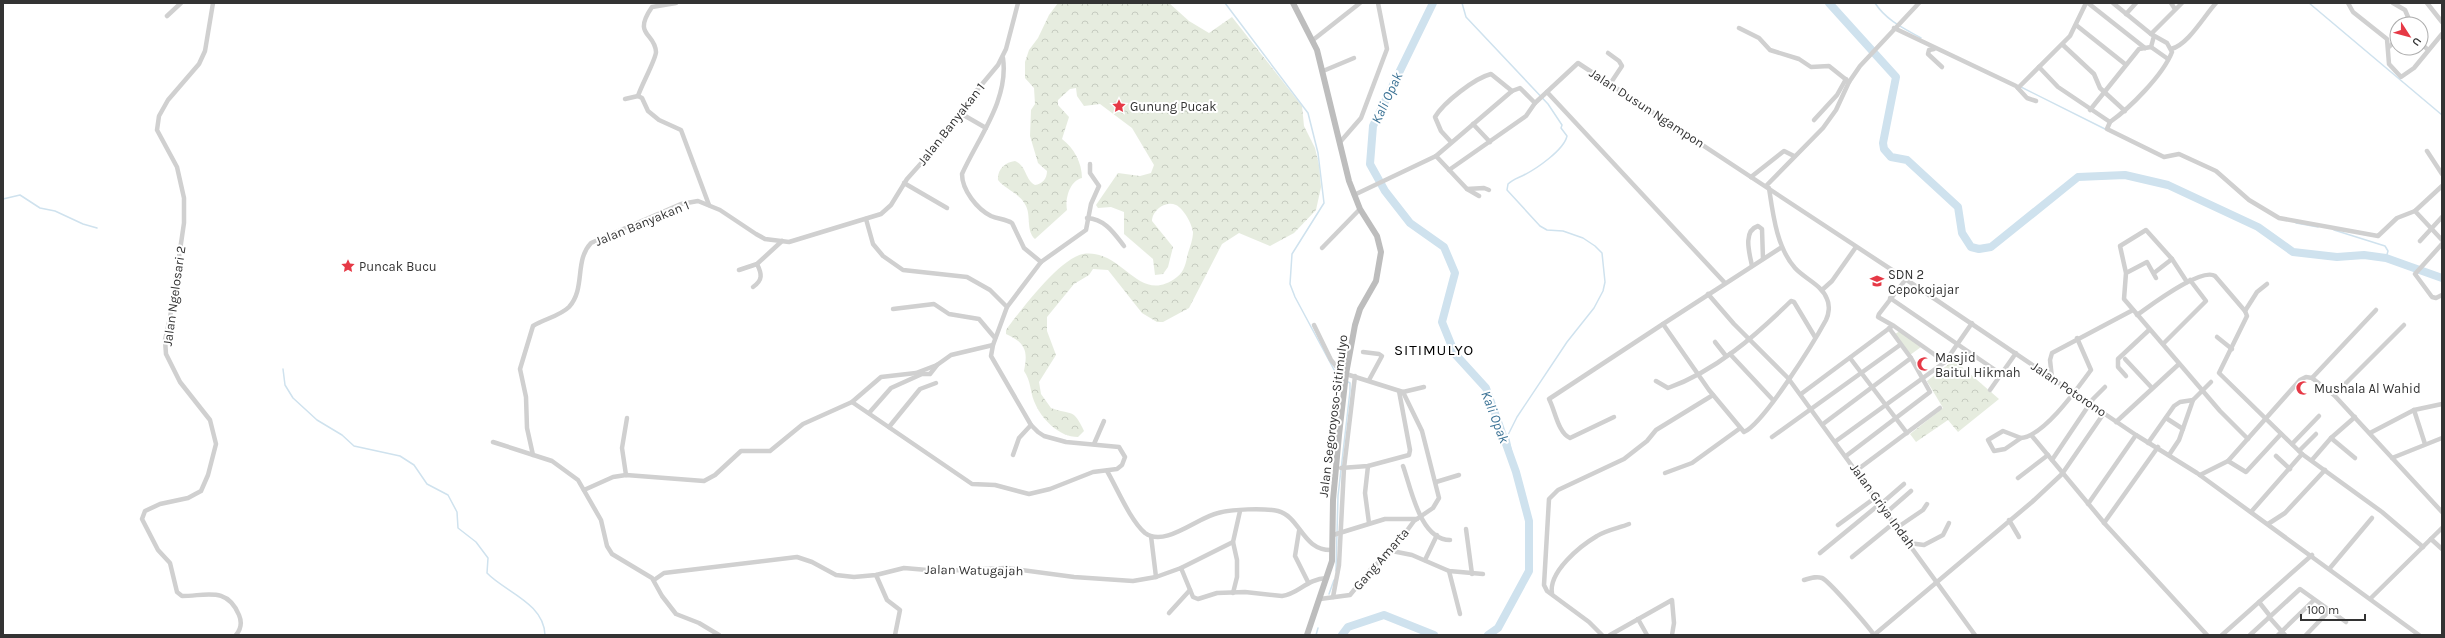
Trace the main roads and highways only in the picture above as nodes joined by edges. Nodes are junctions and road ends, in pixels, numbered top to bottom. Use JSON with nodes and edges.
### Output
{"nodes":[{"id":1,"x":1292,"y":3,"type":"edge"},
{"id":2,"x":1307,"y":635,"type":"edge"}],
"edges":[{"from":1,"to":2,"type":"main road","name":"Jalan Segoroyoso-Sitimulyo"}]}
